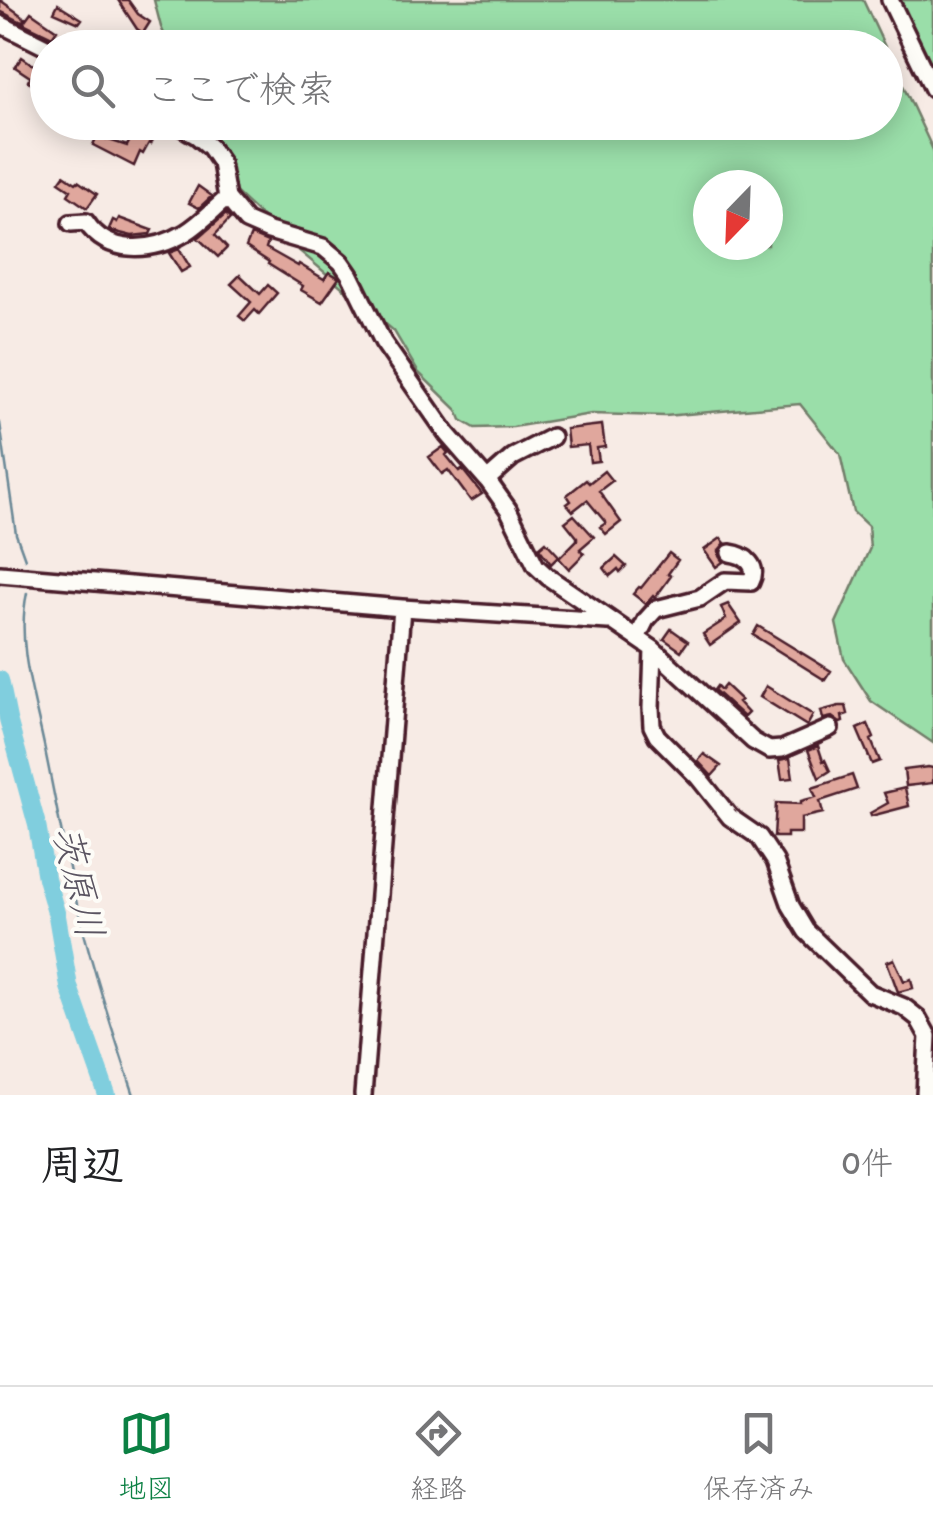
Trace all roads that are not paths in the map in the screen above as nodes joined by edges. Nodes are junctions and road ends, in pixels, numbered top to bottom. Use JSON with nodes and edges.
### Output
{"nodes":[{"id":1,"x":890,"y":0,"type":"edge"},
{"id":2,"x":0,"y":24,"type":"edge"},
{"id":3,"x":30,"y":39,"type":"edge"},
{"id":4,"x":933,"y":89,"type":"edge"},
{"id":5,"x":202,"y":140,"type":"edge"},
{"id":6,"x":227,"y":198,"type":"junction"},
{"id":7,"x":72,"y":223,"type":"dead end"},
{"id":8,"x":552,"y":437,"type":"dead end"},
{"id":9,"x":487,"y":480,"type":"junction"},
{"id":10,"x":730,"y":554,"type":"dead end"},
{"id":11,"x":5,"y":574,"type":"edge"},
{"id":12,"x":402,"y":608,"type":"junction"},
{"id":13,"x":612,"y":621,"type":"junction"},
{"id":14,"x":637,"y":638,"type":"junction"},
{"id":15,"x":653,"y":649,"type":"junction"},
{"id":16,"x":830,"y":728,"type":"dead end"},
{"id":17,"x":362,"y":1095,"type":"edge"},
{"id":18,"x":925,"y":1095,"type":"edge"}],
"edges":[{"from":1,"to":4,"type":"street"},
{"from":2,"to":3,"type":"street"},
{"from":5,"to":6,"type":"street"},
{"from":6,"to":7,"type":"street"},
{"from":6,"to":9,"type":"street"},
{"from":8,"to":9,"type":"street"},
{"from":9,"to":13,"type":"street"},
{"from":10,"to":14,"type":"street"},
{"from":11,"to":12,"type":"street"},
{"from":12,"to":13,"type":"street"},
{"from":12,"to":17,"type":"street"},
{"from":13,"to":14,"type":"street"},
{"from":14,"to":15,"type":"street"},
{"from":15,"to":16,"type":"street"},
{"from":15,"to":18,"type":"street"}]}
